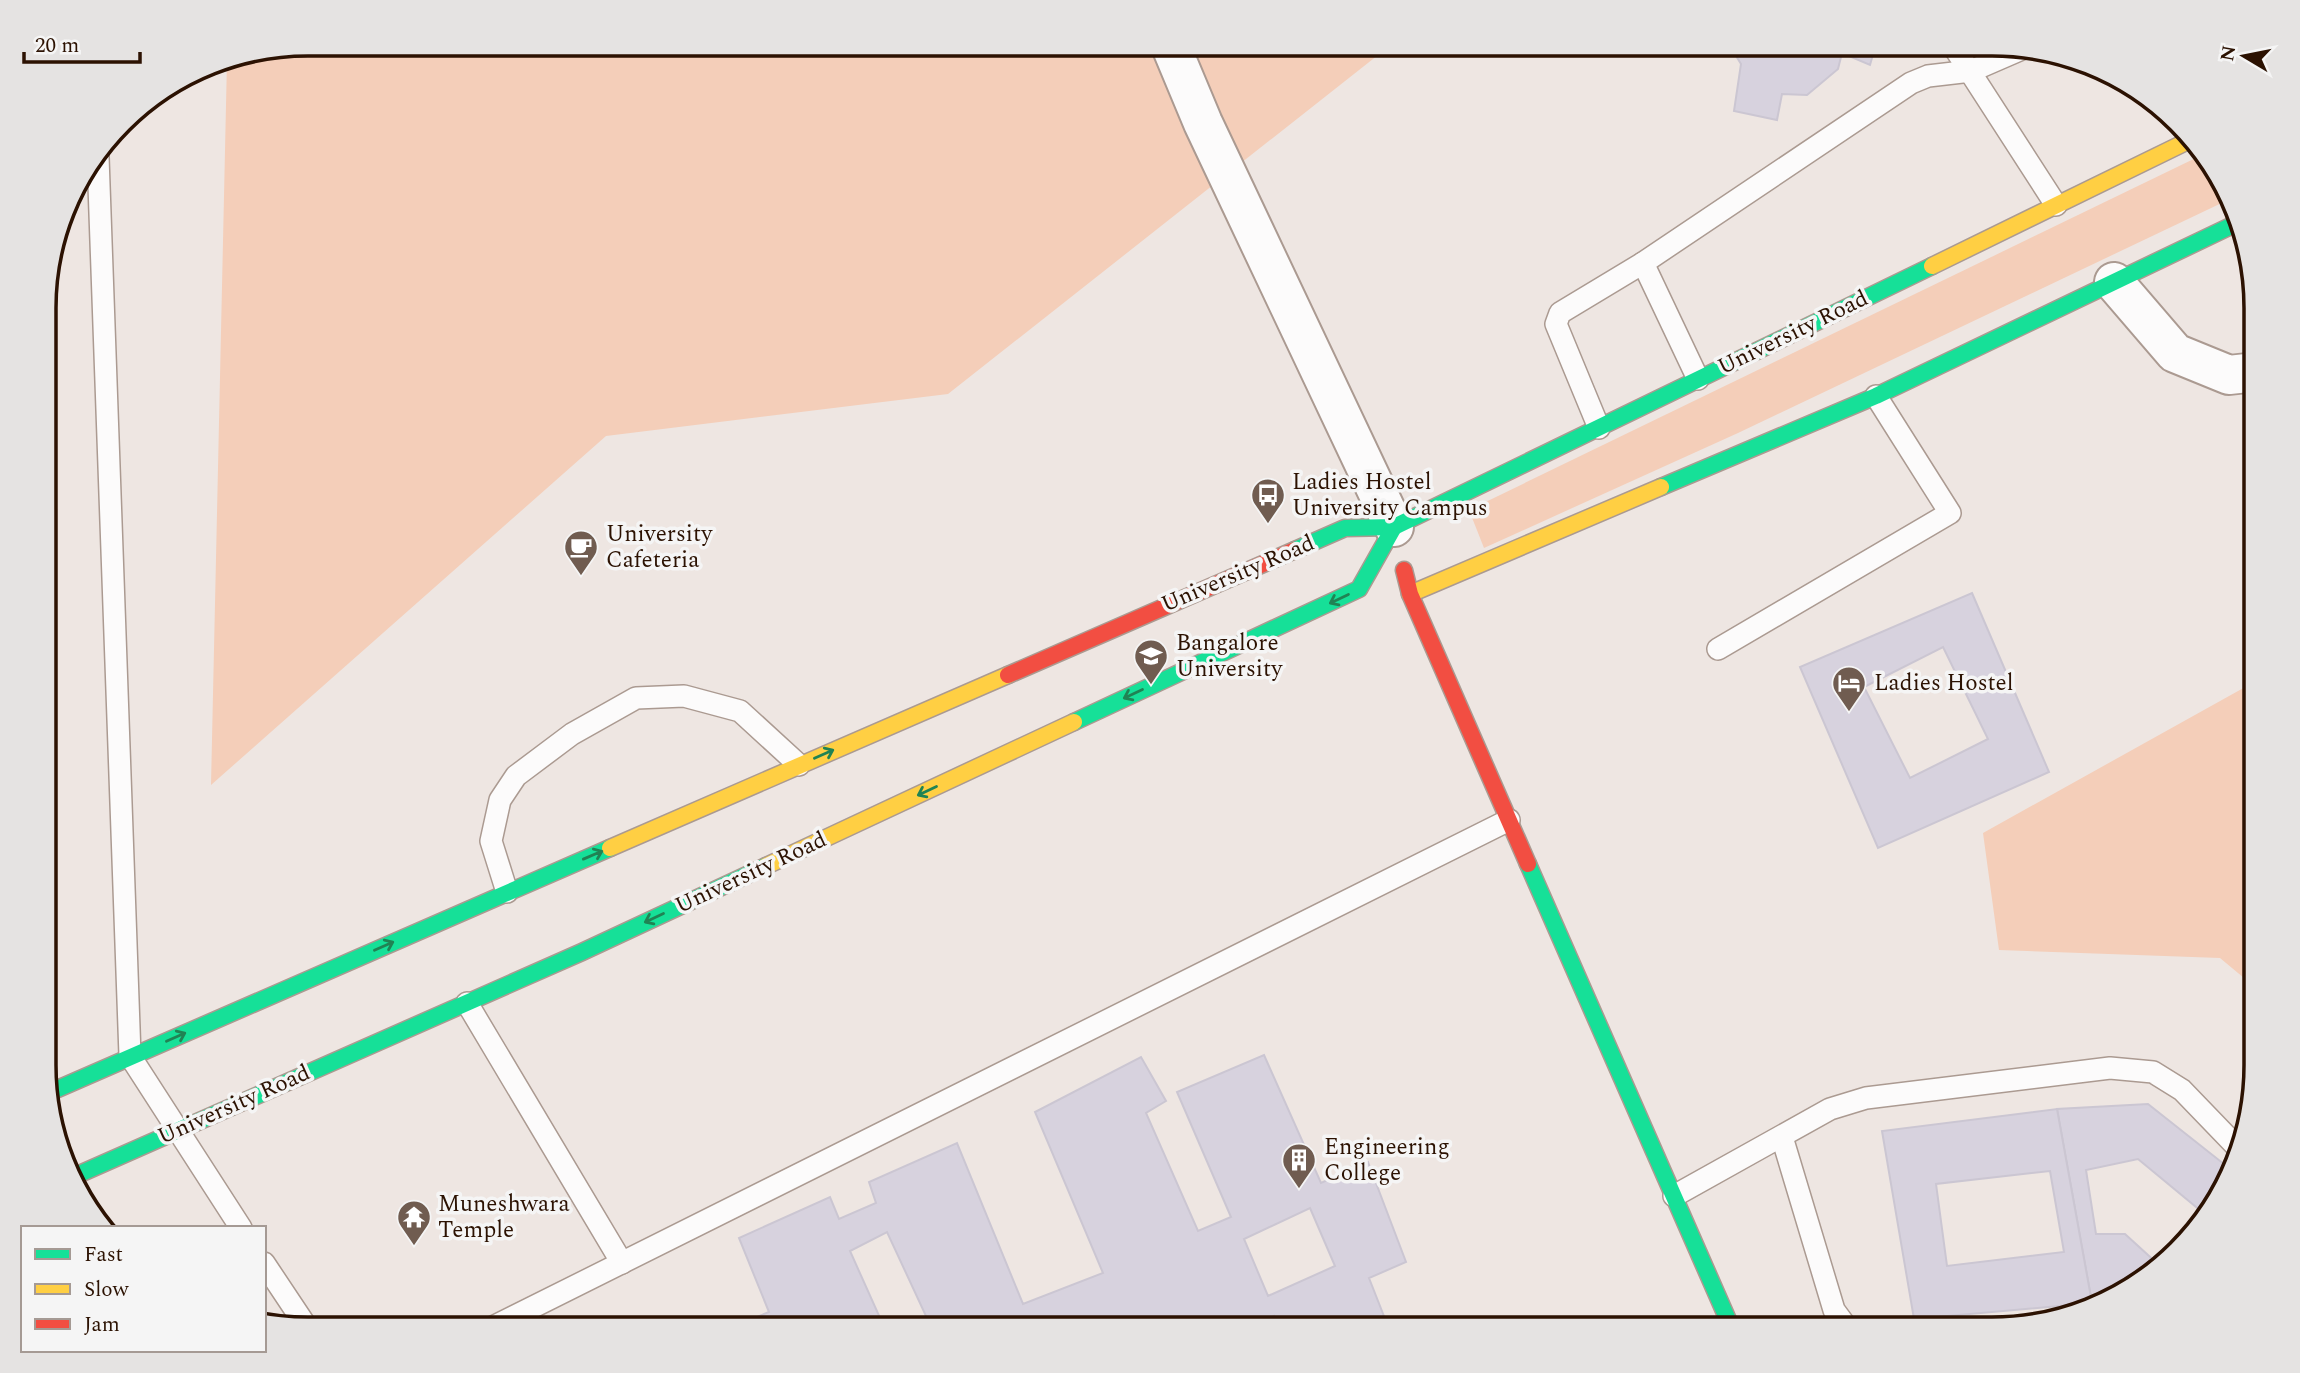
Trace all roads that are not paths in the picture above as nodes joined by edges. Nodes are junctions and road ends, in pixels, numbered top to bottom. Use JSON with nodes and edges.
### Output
{"nodes":[{"id":1,"x":1175,"y":56,"type":"edge"},
{"id":2,"x":1960,"y":56,"type":"edge"},
{"id":3,"x":2004,"y":57,"type":"edge"},
{"id":4,"x":1971,"y":71,"type":"junction"},
{"id":5,"x":2182,"y":144,"type":"edge"},
{"id":6,"x":97,"y":170,"type":"edge"},
{"id":7,"x":2056,"y":205,"type":"junction"},
{"id":8,"x":2231,"y":226,"type":"edge"},
{"id":9,"x":1643,"y":263,"type":"junction"},
{"id":10,"x":2114,"y":282,"type":"junction"},
{"id":11,"x":2244,"y":373,"type":"edge"},
{"id":12,"x":1698,"y":379,"type":"junction"},
{"id":13,"x":1876,"y":396,"type":"junction"},
{"id":14,"x":1599,"y":428,"type":"junction"},
{"id":15,"x":1394,"y":527,"type":"junction"},
{"id":16,"x":1410,"y":594,"type":"junction"},
{"id":17,"x":1718,"y":649,"type":"dead end"},
{"id":18,"x":799,"y":765,"type":"junction"},
{"id":19,"x":1509,"y":820,"type":"junction"},
{"id":20,"x":507,"y":892,"type":"junction"},
{"id":21,"x":467,"y":1003,"type":"junction"},
{"id":22,"x":130,"y":1056,"type":"junction"},
{"id":23,"x":57,"y":1088,"type":"edge"},
{"id":24,"x":176,"y":1130,"type":"junction"},
{"id":25,"x":1782,"y":1137,"type":"junction"},
{"id":26,"x":2232,"y":1142,"type":"edge"},
{"id":27,"x":80,"y":1173,"type":"edge"},
{"id":28,"x":1674,"y":1196,"type":"junction"},
{"id":29,"x":240,"y":1226,"type":"edge"},
{"id":30,"x":622,"y":1263,"type":"junction"},
{"id":31,"x":266,"y":1266,"type":"edge"},
{"id":32,"x":300,"y":1316,"type":"edge"},
{"id":33,"x":513,"y":1317,"type":"edge"},
{"id":34,"x":1727,"y":1317,"type":"edge"},
{"id":35,"x":1839,"y":1317,"type":"edge"}],
"edges":[{"from":1,"to":15,"type":"street"},
{"from":2,"to":4,"type":"lane"},
{"from":3,"to":4,"type":"lane"},
{"from":4,"to":7,"type":"lane"},
{"from":4,"to":9,"type":"lane"},
{"from":5,"to":7,"type":"main road","name":"University Road"},
{"from":6,"to":22,"type":"lane"},
{"from":7,"to":12,"type":"main road","name":"University Road"},
{"from":8,"to":10,"type":"main road"},
{"from":9,"to":12,"type":"lane"},
{"from":9,"to":14,"type":"lane"},
{"from":10,"to":11,"type":"street"},
{"from":10,"to":13,"type":"main road"},
{"from":12,"to":14,"type":"main road","name":"University Road"},
{"from":13,"to":16,"type":"main road"},
{"from":13,"to":17,"type":"lane"},
{"from":14,"to":15,"type":"main road","name":"University Road"},
{"from":15,"to":16,"type":"main road"},
{"from":18,"to":15,"type":"main road","name":"University Road","one_way":true},
{"from":15,"to":21,"type":"main road","name":"University Road","one_way":true},
{"from":16,"to":19,"type":"main road"},
{"from":20,"to":18,"type":"main road","name":"University Road","one_way":true},
{"from":18,"to":20,"type":"lane"},
{"from":19,"to":28,"type":"main road"},
{"from":19,"to":30,"type":"lane"},
{"from":22,"to":20,"type":"main road","name":"University Road","one_way":true},
{"from":21,"to":24,"type":"main road","name":"University Road"},
{"from":21,"to":30,"type":"lane"},
{"from":22,"to":23,"type":"main road","name":"University Road"},
{"from":22,"to":24,"type":"lane"},
{"from":24,"to":27,"type":"main road","name":"University Road"},
{"from":24,"to":29,"type":"lane"},
{"from":25,"to":26,"type":"lane"},
{"from":25,"to":28,"type":"lane"},
{"from":25,"to":35,"type":"lane"},
{"from":28,"to":34,"type":"main road"},
{"from":30,"to":33,"type":"lane"},
{"from":31,"to":32,"type":"lane"}]}
